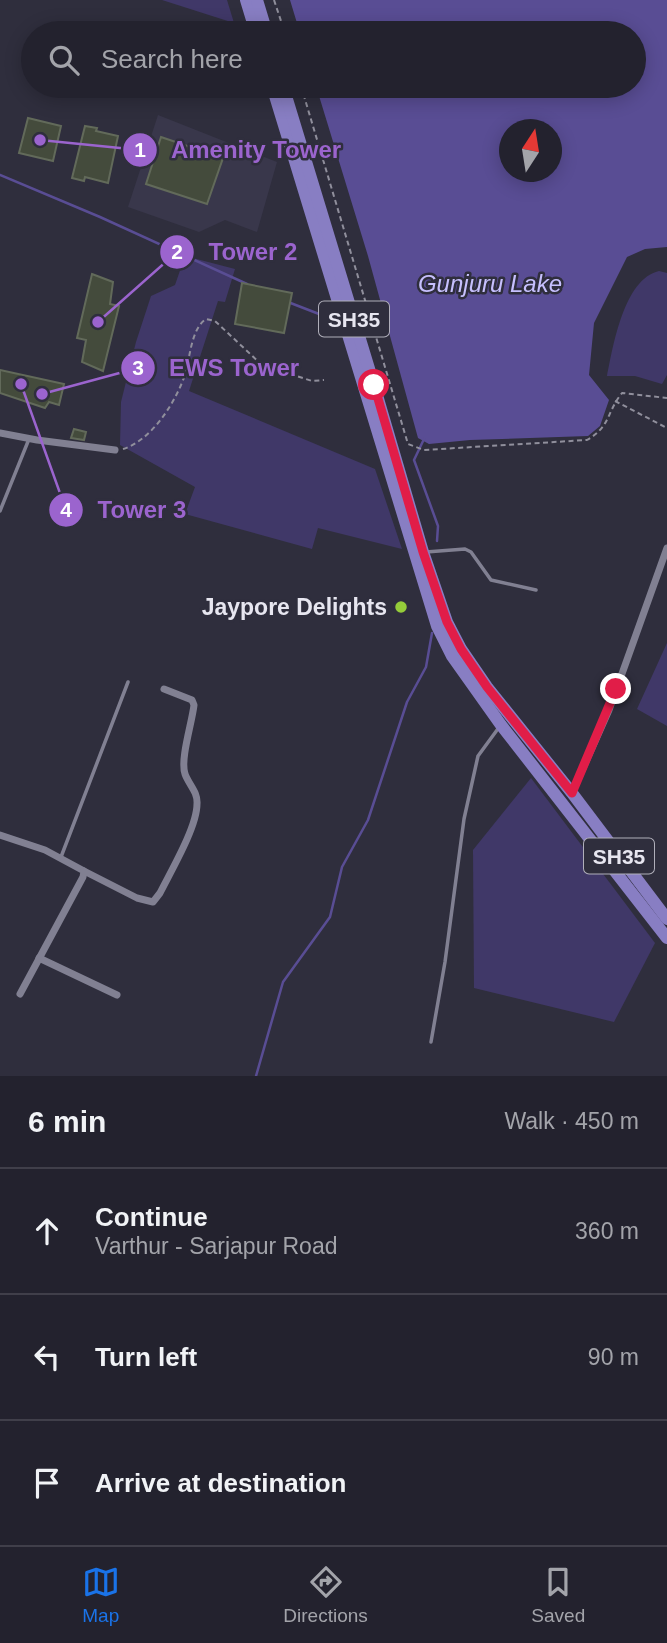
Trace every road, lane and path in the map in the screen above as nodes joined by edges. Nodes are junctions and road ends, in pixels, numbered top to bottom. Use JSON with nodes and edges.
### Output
{"nodes":[{"id":1,"x":246,"y":0,"type":"edge"},
{"id":2,"x":257,"y":0,"type":"edge"},
{"id":3,"x":274,"y":0,"type":"edge"},
{"id":4,"x":252,"y":21,"type":"edge"},
{"id":5,"x":263,"y":21,"type":"edge"},
{"id":6,"x":281,"y":21,"type":"edge"},
{"id":7,"x":276,"y":98,"type":"edge"},
{"id":8,"x":287,"y":98,"type":"edge"},
{"id":9,"x":305,"y":98,"type":"edge"},
{"id":10,"x":324,"y":380,"type":"dead end"},
{"id":11,"x":667,"y":398,"type":"edge"},
{"id":12,"x":615,"y":401,"type":"junction"},
{"id":13,"x":667,"y":428,"type":"edge"},
{"id":14,"x":0,"y":433,"type":"edge"},
{"id":15,"x":29,"y":439,"type":"junction"},
{"id":16,"x":115,"y":450,"type":"joint"},
{"id":17,"x":0,"y":511,"type":"edge"},
{"id":18,"x":667,"y":548,"type":"edge"},
{"id":19,"x":423,"y":552,"type":"junction"},
{"id":20,"x":537,"y":590,"type":"dead end"},
{"id":21,"x":128,"y":682,"type":"dead end"},
{"id":22,"x":164,"y":689,"type":"dead end"},
{"id":23,"x":500,"y":725,"type":"junction"},
{"id":24,"x":572,"y":793,"type":"junction"},
{"id":25,"x":0,"y":835,"type":"edge"},
{"id":26,"x":61,"y":858,"type":"junction"},
{"id":27,"x":84,"y":871,"type":"junction"},
{"id":28,"x":667,"y":919,"type":"edge"},
{"id":29,"x":667,"y":938,"type":"edge"},
{"id":30,"x":39,"y":958,"type":"junction"},
{"id":31,"x":20,"y":994,"type":"dead end"},
{"id":32,"x":117,"y":995,"type":"dead end"},
{"id":33,"x":431,"y":1042,"type":"dead end"}],
"edges":[{"from":1,"to":4,"type":"main road"},
{"from":2,"to":5,"type":"main road"},
{"from":3,"to":6,"type":"path"},
{"from":7,"to":23,"type":"main road","number":"SH35"},
{"from":8,"to":19,"type":"main road","number":"SH35"},
{"from":9,"to":12,"type":"path"},
{"from":10,"to":16,"type":"path"},
{"from":11,"to":12,"type":"path"},
{"from":12,"to":13,"type":"path"},
{"from":14,"to":15,"type":"street"},
{"from":15,"to":16,"type":"street"},
{"from":15,"to":17,"type":"lane"},
{"from":18,"to":24,"type":"street"},
{"from":19,"to":20,"type":"lane"},
{"from":19,"to":24,"type":"main road","number":"SH35"},
{"from":21,"to":26,"type":"lane"},
{"from":22,"to":27,"type":"street"},
{"from":23,"to":29,"type":"main road","number":"SH35"},
{"from":23,"to":33,"type":"lane"},
{"from":24,"to":28,"type":"main road","number":"SH35"},
{"from":25,"to":26,"type":"street"},
{"from":26,"to":27,"type":"street"},
{"from":27,"to":30,"type":"street"},
{"from":30,"to":31,"type":"street"},
{"from":30,"to":32,"type":"street"}]}
